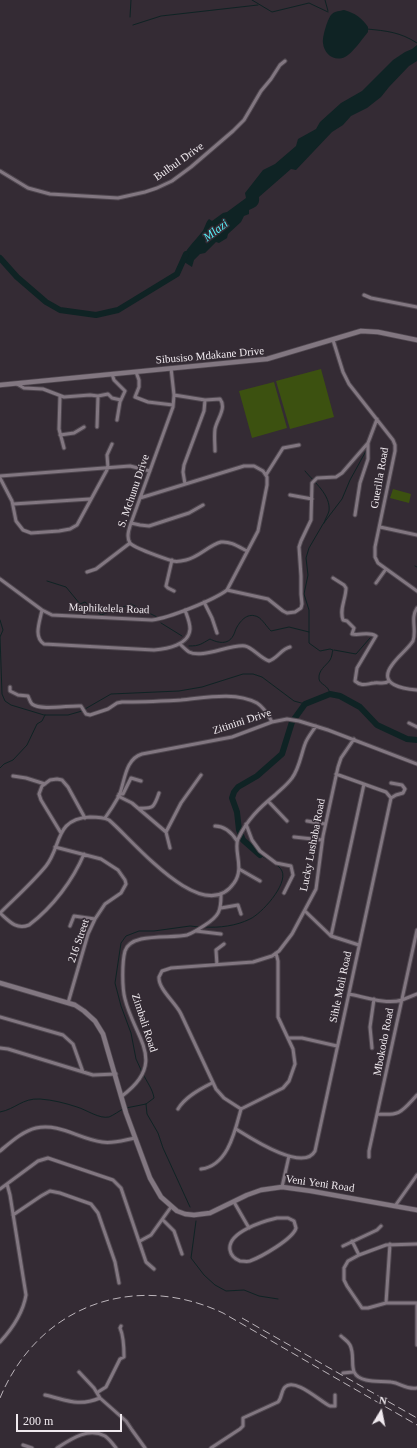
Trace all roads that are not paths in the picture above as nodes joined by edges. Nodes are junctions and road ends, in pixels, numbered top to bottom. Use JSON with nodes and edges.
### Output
{"nodes":[{"id":1,"x":285,"y":62,"type":"dead end"},
{"id":2,"x":0,"y":171,"type":"edge"},
{"id":3,"x":364,"y":295,"type":"dead end"},
{"id":4,"x":417,"y":307,"type":"edge"},
{"id":5,"x":333,"y":340,"type":"junction"},
{"id":6,"x":417,"y":340,"type":"edge"},
{"id":7,"x":172,"y":368,"type":"junction"},
{"id":8,"x":136,"y":372,"type":"junction"},
{"id":9,"x":112,"y":374,"type":"junction"},
{"id":10,"x":17,"y":384,"type":"junction"},
{"id":11,"x":0,"y":385,"type":"edge"},
{"id":12,"x":174,"y":395,"type":"junction"},
{"id":13,"x":60,"y":396,"type":"junction"},
{"id":14,"x":98,"y":396,"type":"junction"},
{"id":15,"x":121,"y":400,"type":"junction"},
{"id":16,"x":205,"y":400,"type":"junction"},
{"id":17,"x":173,"y":405,"type":"junction"},
{"id":18,"x":377,"y":419,"type":"junction"},
{"id":19,"x":117,"y":420,"type":"dead end"},
{"id":20,"x":97,"y":427,"type":"dead end"},
{"id":21,"x":84,"y":428,"type":"dead end"},
{"id":22,"x":60,"y":435,"type":"junction"},
{"id":23,"x":368,"y":443,"type":"junction"},
{"id":24,"x":112,"y":444,"type":"dead end"},
{"id":25,"x":299,"y":445,"type":"dead end"},
{"id":26,"x":64,"y":448,"type":"dead end"},
{"id":27,"x":215,"y":451,"type":"dead end"},
{"id":28,"x":108,"y":468,"type":"junction"},
{"id":29,"x":150,"y":471,"type":"junction"},
{"id":30,"x":266,"y":475,"type":"junction"},
{"id":31,"x":0,"y":477,"type":"edge"},
{"id":32,"x":185,"y":484,"type":"junction"},
{"id":33,"x":290,"y":496,"type":"dead end"},
{"id":34,"x":140,"y":498,"type":"junction"},
{"id":35,"x":90,"y":499,"type":"junction"},
{"id":36,"x":312,"y":499,"type":"junction"},
{"id":37,"x":13,"y":504,"type":"junction"},
{"id":38,"x":203,"y":505,"type":"dead end"},
{"id":39,"x":355,"y":515,"type":"dead end"},
{"id":40,"x":131,"y":523,"type":"junction"},
{"id":41,"x":380,"y":527,"type":"junction"},
{"id":42,"x":417,"y":535,"type":"edge"},
{"id":43,"x":130,"y":543,"type":"junction"},
{"id":44,"x":247,"y":551,"type":"junction"},
{"id":45,"x":172,"y":560,"type":"junction"},
{"id":46,"x":386,"y":569,"type":"junction"},
{"id":47,"x":87,"y":572,"type":"dead end"},
{"id":48,"x":333,"y":578,"type":"dead end"},
{"id":49,"x":0,"y":579,"type":"edge"},
{"id":50,"x":376,"y":583,"type":"dead end"},
{"id":51,"x":227,"y":590,"type":"junction"},
{"id":52,"x":174,"y":591,"type":"dead end"},
{"id":53,"x":417,"y":591,"type":"edge"},
{"id":54,"x":204,"y":602,"type":"junction"},
{"id":55,"x":417,"y":608,"type":"edge"},
{"id":56,"x":42,"y":610,"type":"junction"},
{"id":57,"x":185,"y":610,"type":"junction"},
{"id":58,"x":217,"y":633,"type":"dead end"},
{"id":59,"x":180,"y":644,"type":"junction"},
{"id":60,"x":290,"y":647,"type":"dead end"},
{"id":61,"x":389,"y":681,"type":"junction"},
{"id":62,"x":10,"y":687,"type":"dead end"},
{"id":63,"x":417,"y":690,"type":"edge"},
{"id":64,"x":272,"y":722,"type":"junction"},
{"id":65,"x":408,"y":723,"type":"dead end"},
{"id":66,"x":316,"y":726,"type":"junction"},
{"id":67,"x":417,"y":727,"type":"edge"},
{"id":68,"x":354,"y":739,"type":"junction"},
{"id":69,"x":417,"y":764,"type":"edge"},
{"id":70,"x":336,"y":774,"type":"junction"},
{"id":71,"x":201,"y":775,"type":"dead end"},
{"id":72,"x":13,"y":776,"type":"dead end"},
{"id":73,"x":141,"y":782,"type":"dead end"},
{"id":74,"x":391,"y":783,"type":"dead end"},
{"id":75,"x":45,"y":784,"type":"junction"},
{"id":76,"x":364,"y":784,"type":"junction"},
{"id":77,"x":159,"y":794,"type":"dead end"},
{"id":78,"x":119,"y":795,"type":"junction"},
{"id":79,"x":391,"y":798,"type":"junction"},
{"id":80,"x":268,"y":801,"type":"junction"},
{"id":81,"x":138,"y":808,"type":"junction"},
{"id":82,"x":85,"y":818,"type":"junction"},
{"id":83,"x":105,"y":818,"type":"junction"},
{"id":84,"x":287,"y":821,"type":"dead end"},
{"id":85,"x":308,"y":821,"type":"dead end"},
{"id":86,"x":246,"y":824,"type":"junction"},
{"id":87,"x":326,"y":824,"type":"junction"},
{"id":88,"x":215,"y":826,"type":"dead end"},
{"id":89,"x":166,"y":832,"type":"junction"},
{"id":90,"x":61,"y":833,"type":"junction"},
{"id":91,"x":294,"y":837,"type":"dead end"},
{"id":92,"x":238,"y":840,"type":"junction"},
{"id":93,"x":322,"y":840,"type":"junction"},
{"id":94,"x":55,"y":847,"type":"junction"},
{"id":95,"x":170,"y":848,"type":"dead end"},
{"id":96,"x":84,"y":854,"type":"junction"},
{"id":97,"x":239,"y":869,"type":"junction"},
{"id":98,"x":260,"y":881,"type":"dead end"},
{"id":99,"x":284,"y":893,"type":"dead end"},
{"id":100,"x":222,"y":895,"type":"junction"},
{"id":101,"x":221,"y":908,"type":"junction"},
{"id":102,"x":305,"y":911,"type":"junction"},
{"id":103,"x":0,"y":913,"type":"edge"},
{"id":104,"x":241,"y":914,"type":"dead end"},
{"id":105,"x":95,"y":918,"type":"junction"},
{"id":106,"x":70,"y":926,"type":"dead end"},
{"id":107,"x":197,"y":930,"type":"junction"},
{"id":108,"x":417,"y":930,"type":"edge"},
{"id":109,"x":221,"y":934,"type":"dead end"},
{"id":110,"x":331,"y":936,"type":"junction"},
{"id":111,"x":416,"y":940,"type":"edge"},
{"id":112,"x":224,"y":944,"type":"dead end"},
{"id":113,"x":359,"y":945,"type":"junction"},
{"id":114,"x":276,"y":953,"type":"junction"},
{"id":115,"x":217,"y":965,"type":"junction"},
{"id":116,"x":0,"y":983,"type":"edge"},
{"id":117,"x":349,"y":994,"type":"junction"},
{"id":118,"x":417,"y":994,"type":"edge"},
{"id":119,"x":374,"y":999,"type":"junction"},
{"id":120,"x":401,"y":1000,"type":"junction"},
{"id":121,"x":68,"y":1003,"type":"junction"},
{"id":122,"x":0,"y":1017,"type":"edge"},
{"id":123,"x":288,"y":1038,"type":"junction"},
{"id":124,"x":337,"y":1046,"type":"junction"},
{"id":125,"x":0,"y":1048,"type":"edge"},
{"id":126,"x":372,"y":1048,"type":"dead end"},
{"id":127,"x":83,"y":1072,"type":"junction"},
{"id":128,"x":116,"y":1074,"type":"junction"},
{"id":129,"x":212,"y":1082,"type":"junction"},
{"id":130,"x":417,"y":1095,"type":"edge"},
{"id":131,"x":122,"y":1096,"type":"junction"},
{"id":132,"x":178,"y":1109,"type":"dead end"},
{"id":133,"x":241,"y":1109,"type":"junction"},
{"id":134,"x":378,"y":1114,"type":"junction"},
{"id":135,"x":236,"y":1128,"type":"junction"},
{"id":136,"x":135,"y":1138,"type":"junction"},
{"id":137,"x":0,"y":1151,"type":"edge"},
{"id":138,"x":289,"y":1156,"type":"junction"},
{"id":139,"x":369,"y":1157,"type":"dead end"},
{"id":140,"x":201,"y":1169,"type":"dead end"},
{"id":141,"x":417,"y":1176,"type":"edge"},
{"id":142,"x":7,"y":1184,"type":"junction"},
{"id":143,"x":282,"y":1187,"type":"junction"},
{"id":144,"x":0,"y":1189,"type":"edge"},
{"id":145,"x":234,"y":1202,"type":"junction"},
{"id":146,"x":395,"y":1206,"type":"junction"},
{"id":147,"x":171,"y":1207,"type":"junction"},
{"id":148,"x":417,"y":1210,"type":"edge"},
{"id":149,"x":13,"y":1216,"type":"junction"},
{"id":150,"x":163,"y":1220,"type":"junction"},
{"id":151,"x":382,"y":1226,"type":"dead end"},
{"id":152,"x":249,"y":1228,"type":"junction"},
{"id":153,"x":140,"y":1241,"type":"junction"},
{"id":154,"x":352,"y":1241,"type":"junction"},
{"id":155,"x":390,"y":1244,"type":"junction"},
{"id":156,"x":417,"y":1244,"type":"edge"},
{"id":157,"x":343,"y":1246,"type":"dead end"},
{"id":158,"x":182,"y":1254,"type":"dead end"},
{"id":159,"x":358,"y":1255,"type":"junction"},
{"id":160,"x":154,"y":1269,"type":"dead end"},
{"id":161,"x":119,"y":1283,"type":"dead end"},
{"id":162,"x":386,"y":1303,"type":"junction"},
{"id":163,"x":417,"y":1304,"type":"edge"},
{"id":164,"x":417,"y":1324,"type":"edge"},
{"id":165,"x":121,"y":1326,"type":"dead end"},
{"id":166,"x":341,"y":1336,"type":"dead end"},
{"id":167,"x":0,"y":1342,"type":"edge"},
{"id":168,"x":417,"y":1345,"type":"edge"},
{"id":169,"x":79,"y":1372,"type":"dead end"},
{"id":170,"x":353,"y":1372,"type":"junction"},
{"id":171,"x":343,"y":1373,"type":"dead end"},
{"id":172,"x":417,"y":1388,"type":"edge"},
{"id":173,"x":98,"y":1392,"type":"junction"},
{"id":174,"x":45,"y":1395,"type":"dead end"},
{"id":175,"x":335,"y":1395,"type":"dead end"},
{"id":176,"x":100,"y":1398,"type":"junction"},
{"id":177,"x":23,"y":1445,"type":"dead end"},
{"id":178,"x":32,"y":1448,"type":"edge"},
{"id":179,"x":57,"y":1448,"type":"edge"},
{"id":180,"x":116,"y":1448,"type":"edge"},
{"id":181,"x":145,"y":1448,"type":"edge"},
{"id":182,"x":211,"y":1448,"type":"edge"}],
"edges":[{"from":1,"to":2,"type":"street","name":"Bulbul Drive"},
{"from":3,"to":4,"type":"street"},
{"from":5,"to":6,"type":"street","name":"Sibusiso Mdakane Drive"},
{"from":5,"to":7,"type":"street","name":"Sibusiso Mdakane Drive"},
{"from":5,"to":18,"type":"street","name":"Guerilla Road"},
{"from":7,"to":8,"type":"street","name":"Sibusiso Mdakane Drive"},
{"from":7,"to":12,"type":"street","name":"S. Mchunu Drive"},
{"from":8,"to":9,"type":"street","name":"Sibusiso Mdakane Drive"},
{"from":8,"to":17,"type":"street"},
{"from":9,"to":10,"type":"street","name":"Sibusiso Mdakane Drive"},
{"from":9,"to":15,"type":"street"},
{"from":10,"to":11,"type":"street","name":"Sibusiso Mdakane Drive"},
{"from":10,"to":13,"type":"street"},
{"from":12,"to":16,"type":"street"},
{"from":12,"to":17,"type":"street","name":"S. Mchunu Drive"},
{"from":13,"to":14,"type":"street"},
{"from":13,"to":22,"type":"street"},
{"from":14,"to":15,"type":"street"},
{"from":14,"to":20,"type":"street"},
{"from":15,"to":19,"type":"street"},
{"from":16,"to":27,"type":"street"},
{"from":16,"to":32,"type":"street"},
{"from":17,"to":29,"type":"street","name":"S. Mchunu Drive"},
{"from":18,"to":23,"type":"street"},
{"from":18,"to":41,"type":"street","name":"Guerilla Road"},
{"from":21,"to":22,"type":"street"},
{"from":22,"to":26,"type":"street"},
{"from":23,"to":36,"type":"street"},
{"from":23,"to":39,"type":"street"},
{"from":24,"to":28,"type":"street"},
{"from":25,"to":30,"type":"street"},
{"from":28,"to":29,"type":"street"},
{"from":28,"to":31,"type":"street"},
{"from":28,"to":35,"type":"street"},
{"from":29,"to":34,"type":"street","name":"S. Mchunu Drive"},
{"from":30,"to":32,"type":"street"},
{"from":30,"to":44,"type":"street"},
{"from":31,"to":37,"type":"street"},
{"from":32,"to":34,"type":"street"},
{"from":33,"to":36,"type":"street"},
{"from":34,"to":40,"type":"street","name":"S. Mchunu Drive"},
{"from":35,"to":37,"type":"street"},
{"from":35,"to":37,"type":"street"},
{"from":36,"to":51,"type":"street"},
{"from":38,"to":40,"type":"street"},
{"from":40,"to":43,"type":"street","name":"S. Mchunu Drive"},
{"from":41,"to":42,"type":"street"},
{"from":41,"to":46,"type":"street","name":"Guerilla Road"},
{"from":43,"to":45,"type":"street","name":"S. Mchunu Drive"},
{"from":43,"to":47,"type":"street"},
{"from":44,"to":45,"type":"street","name":"S. Mchunu Drive"},
{"from":44,"to":51,"type":"street"},
{"from":45,"to":52,"type":"street"},
{"from":46,"to":50,"type":"street"},
{"from":46,"to":53,"type":"street","name":"Guerilla Road"},
{"from":48,"to":61,"type":"street"},
{"from":49,"to":56,"type":"street","name":"Maphikelela Road"},
{"from":51,"to":54,"type":"street","name":"Maphikelela Road"},
{"from":54,"to":57,"type":"street","name":"Maphikelela Road"},
{"from":54,"to":58,"type":"street"},
{"from":55,"to":61,"type":"street"},
{"from":56,"to":57,"type":"street","name":"Maphikelela Road"},
{"from":56,"to":59,"type":"street"},
{"from":57,"to":59,"type":"street"},
{"from":59,"to":60,"type":"street"},
{"from":61,"to":63,"type":"street"},
{"from":62,"to":64,"type":"street"},
{"from":64,"to":66,"type":"street","name":"Zitinini Drive"},
{"from":64,"to":78,"type":"street","name":"Zitinini Drive"},
{"from":65,"to":67,"type":"street"},
{"from":66,"to":68,"type":"street","name":"Zitinini Drive"},
{"from":66,"to":80,"type":"street"},
{"from":68,"to":69,"type":"street","name":"Zitinini Drive"},
{"from":68,"to":70,"type":"street","name":"Lucky Lushaba Road"},
{"from":70,"to":76,"type":"street"},
{"from":70,"to":87,"type":"street","name":"Lucky Lushaba Road"},
{"from":71,"to":89,"type":"street"},
{"from":72,"to":75,"type":"street"},
{"from":73,"to":78,"type":"street"},
{"from":74,"to":79,"type":"street"},
{"from":75,"to":82,"type":"street"},
{"from":75,"to":90,"type":"street"},
{"from":76,"to":79,"type":"street"},
{"from":76,"to":110,"type":"street"},
{"from":77,"to":81,"type":"street"},
{"from":78,"to":81,"type":"street"},
{"from":78,"to":83,"type":"street","name":"Zitinini Drive"},
{"from":79,"to":113,"type":"street","name":"Sihle Moli Road"},
{"from":80,"to":84,"type":"street"},
{"from":80,"to":86,"type":"street"},
{"from":81,"to":89,"type":"street"},
{"from":82,"to":83,"type":"street"},
{"from":82,"to":90,"type":"street"},
{"from":83,"to":100,"type":"street"},
{"from":85,"to":87,"type":"street"},
{"from":86,"to":92,"type":"street"},
{"from":86,"to":99,"type":"street"},
{"from":87,"to":93,"type":"street","name":"Lucky Lushaba Road"},
{"from":88,"to":92,"type":"street"},
{"from":89,"to":95,"type":"street"},
{"from":90,"to":94,"type":"street"},
{"from":91,"to":93,"type":"street"},
{"from":92,"to":97,"type":"street"},
{"from":93,"to":102,"type":"street","name":"Lucky Lushaba Road"},
{"from":94,"to":96,"type":"street","name":"216 Street"},
{"from":94,"to":103,"type":"street"},
{"from":96,"to":103,"type":"street"},
{"from":96,"to":105,"type":"street","name":"216 Street"},
{"from":97,"to":98,"type":"street"},
{"from":97,"to":100,"type":"street"},
{"from":100,"to":101,"type":"street"},
{"from":101,"to":104,"type":"street"},
{"from":101,"to":107,"type":"street","name":"Zimbali Road"},
{"from":102,"to":110,"type":"street"},
{"from":102,"to":114,"type":"street","name":"Lucky Lushaba Road"},
{"from":105,"to":106,"type":"street"},
{"from":105,"to":121,"type":"street","name":"216 Street"},
{"from":107,"to":109,"type":"street"},
{"from":107,"to":131,"type":"street","name":"Zimbali Road"},
{"from":108,"to":111,"type":"street","name":"Mbokodo Road"},
{"from":110,"to":113,"type":"street"},
{"from":111,"to":120,"type":"street","name":"Mbokodo Road"},
{"from":112,"to":115,"type":"street"},
{"from":113,"to":117,"type":"street","name":"Sihle Moli Road"},
{"from":114,"to":115,"type":"street","name":"Lucky Lushaba Road"},
{"from":114,"to":123,"type":"street"},
{"from":115,"to":129,"type":"street","name":"Lucky Lushaba Road"},
{"from":116,"to":121,"type":"street","name":"Veni Yeni Road"},
{"from":117,"to":119,"type":"street"},
{"from":117,"to":124,"type":"street","name":"Sihle Moli Road"},
{"from":118,"to":120,"type":"street"},
{"from":119,"to":120,"type":"street"},
{"from":119,"to":126,"type":"street"},
{"from":120,"to":134,"type":"street","name":"Mbokodo Road"},
{"from":121,"to":128,"type":"street","name":"Veni Yeni Road"},
{"from":122,"to":127,"type":"street"},
{"from":123,"to":124,"type":"street"},
{"from":123,"to":133,"type":"street"},
{"from":124,"to":138,"type":"street","name":"Sihle Moli Road"},
{"from":125,"to":127,"type":"street"},
{"from":127,"to":128,"type":"street"},
{"from":128,"to":131,"type":"street","name":"Veni Yeni Road"},
{"from":129,"to":132,"type":"street"},
{"from":129,"to":133,"type":"street","name":"Lucky Lushaba Road"},
{"from":130,"to":134,"type":"street"},
{"from":131,"to":136,"type":"street","name":"Veni Yeni Road"},
{"from":133,"to":135,"type":"street"},
{"from":134,"to":139,"type":"street","name":"Mbokodo Road"},
{"from":135,"to":138,"type":"street","name":"Sihle Moli Road"},
{"from":135,"to":140,"type":"street"},
{"from":136,"to":137,"type":"street"},
{"from":136,"to":147,"type":"street","name":"Veni Yeni Road"},
{"from":138,"to":143,"type":"street"},
{"from":141,"to":146,"type":"street"},
{"from":142,"to":144,"type":"street"},
{"from":142,"to":149,"type":"street"},
{"from":142,"to":153,"type":"street"},
{"from":143,"to":145,"type":"street","name":"Veni Yeni Road"},
{"from":143,"to":146,"type":"street","name":"Veni Yeni Road"},
{"from":145,"to":147,"type":"street","name":"Veni Yeni Road"},
{"from":145,"to":152,"type":"street"},
{"from":146,"to":148,"type":"street","name":"Veni Yeni Road"},
{"from":147,"to":150,"type":"street"},
{"from":149,"to":161,"type":"street"},
{"from":149,"to":167,"type":"street"},
{"from":150,"to":153,"type":"street"},
{"from":150,"to":158,"type":"street"},
{"from":151,"to":154,"type":"street"},
{"from":152,"to":152,"type":"street"},
{"from":153,"to":160,"type":"street"},
{"from":154,"to":157,"type":"street"},
{"from":154,"to":159,"type":"street"},
{"from":155,"to":156,"type":"street"},
{"from":155,"to":159,"type":"street"},
{"from":155,"to":162,"type":"street"},
{"from":159,"to":162,"type":"street"},
{"from":162,"to":163,"type":"street"},
{"from":163,"to":164,"type":"street"},
{"from":164,"to":168,"type":"street"},
{"from":165,"to":173,"type":"street"},
{"from":166,"to":170,"type":"street"},
{"from":169,"to":173,"type":"street"},
{"from":170,"to":171,"type":"street"},
{"from":170,"to":172,"type":"street"},
{"from":173,"to":176,"type":"street"},
{"from":174,"to":176,"type":"street"},
{"from":175,"to":182,"type":"street"},
{"from":176,"to":181,"type":"street"},
{"from":177,"to":178,"type":"street"},
{"from":179,"to":180,"type":"street"}]}
